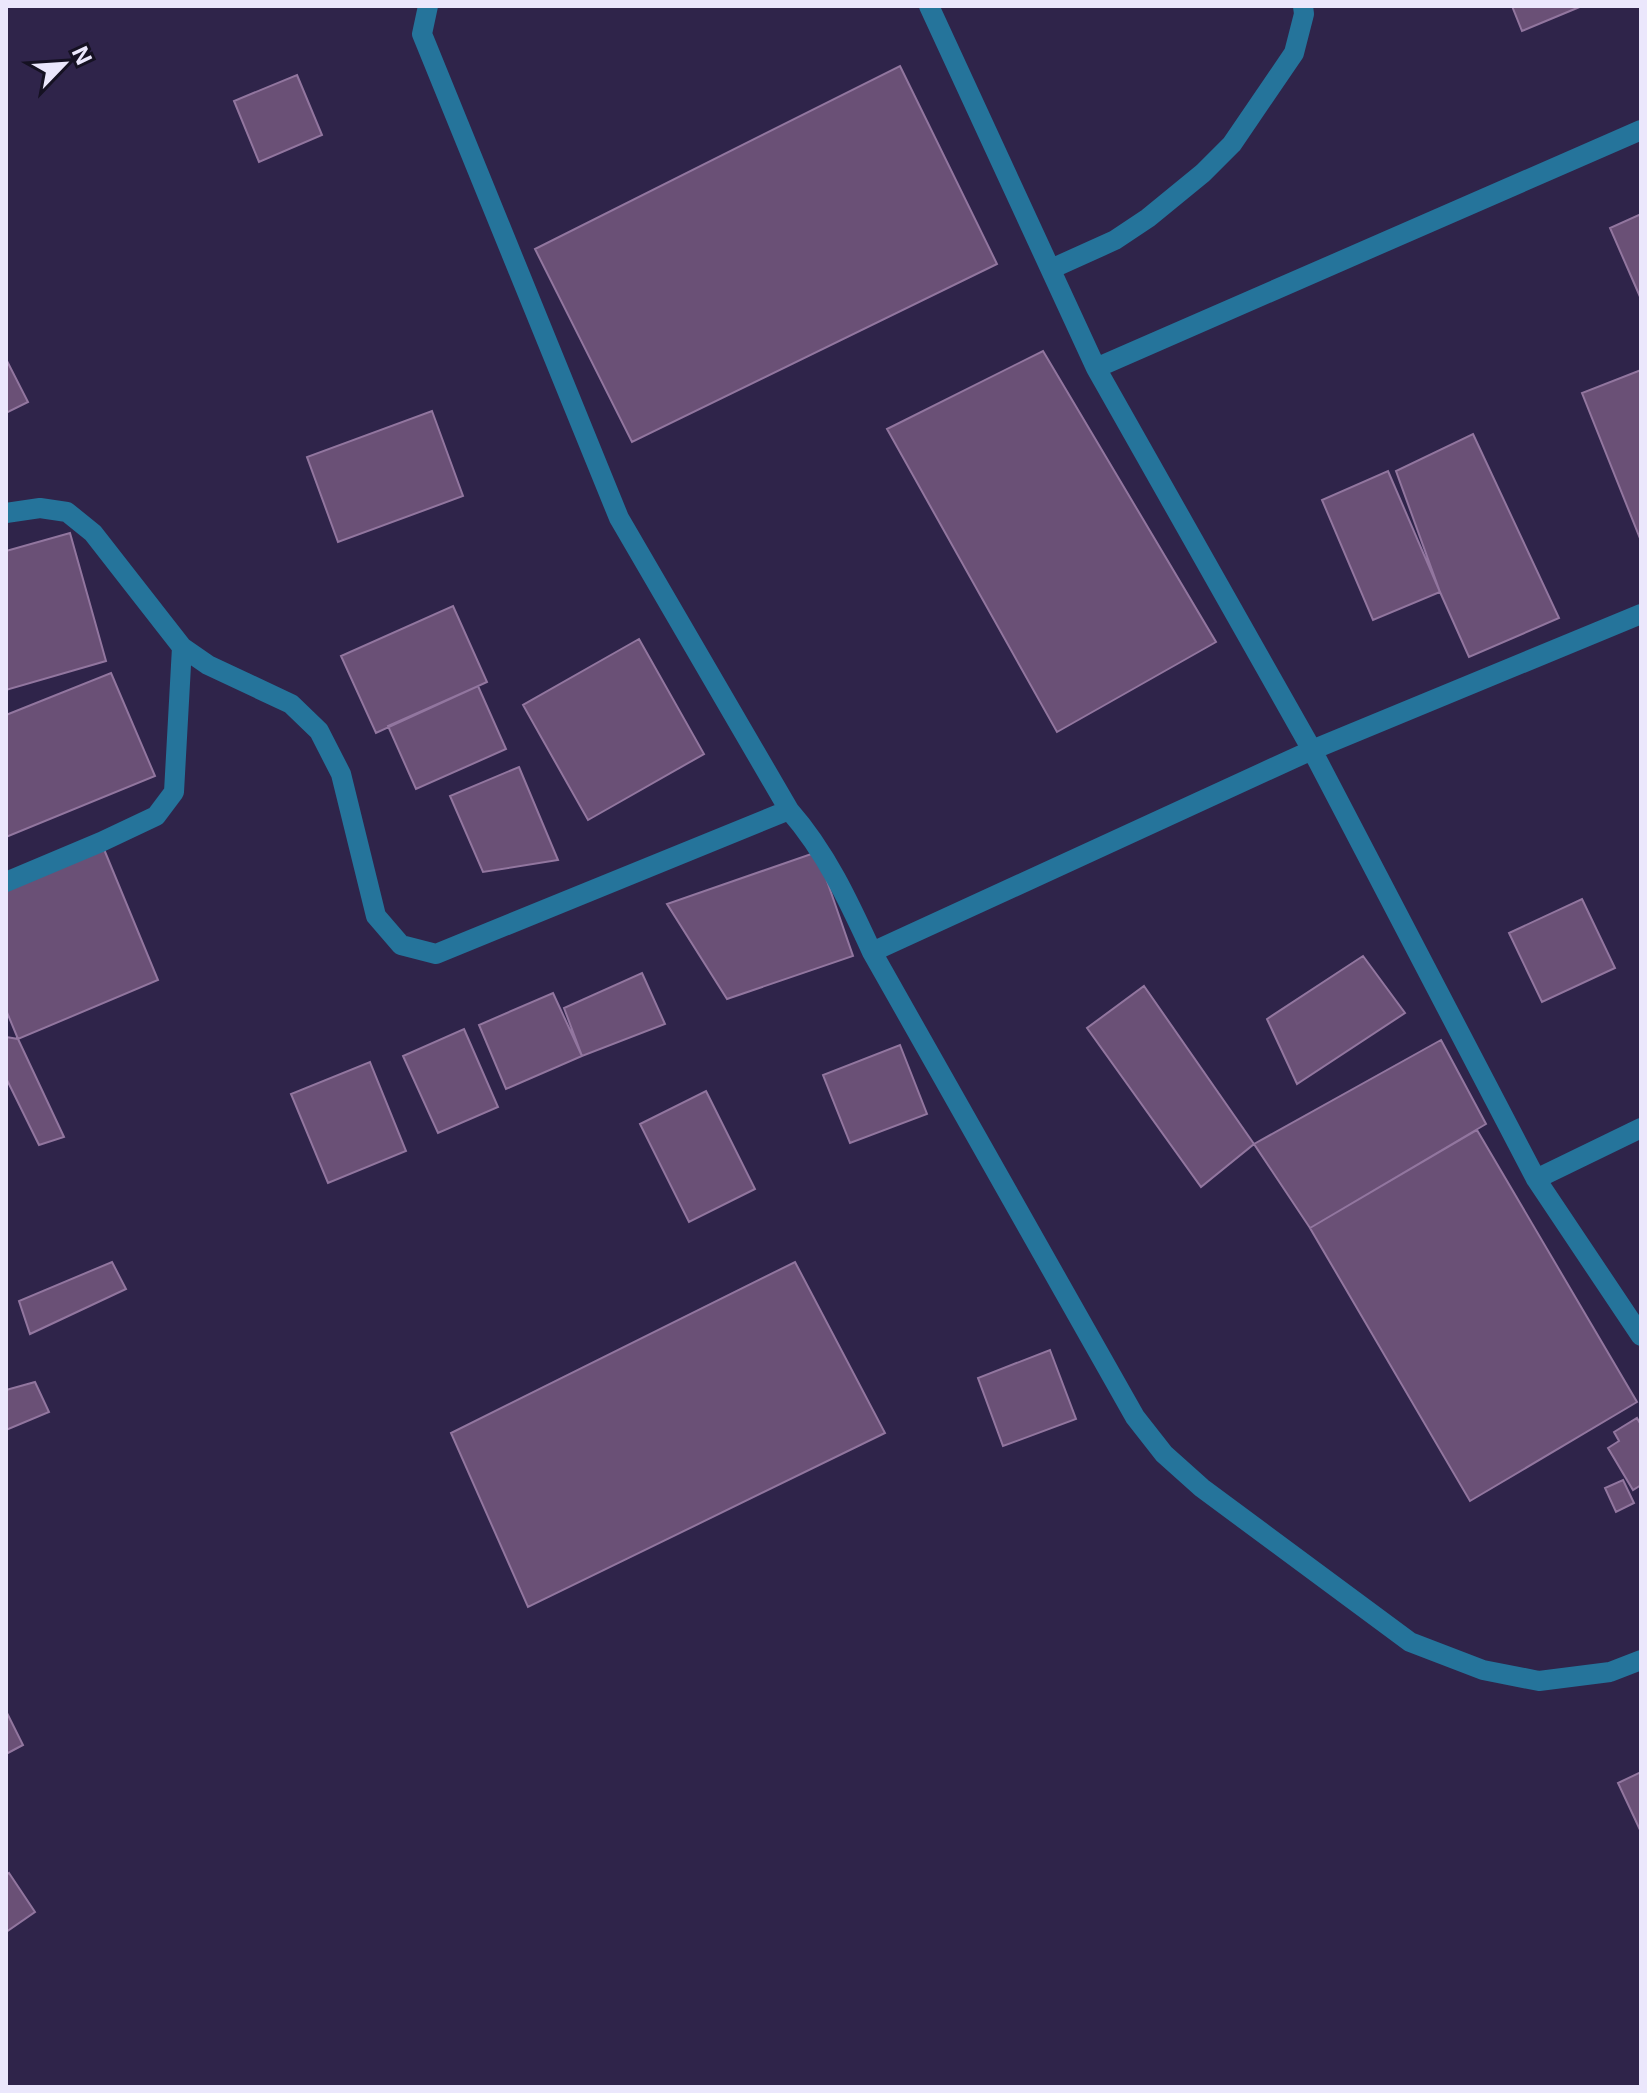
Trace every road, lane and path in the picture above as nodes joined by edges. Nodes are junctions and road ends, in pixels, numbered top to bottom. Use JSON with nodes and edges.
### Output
{"nodes":[{"id":1,"x":428,"y":6,"type":"edge"},
{"id":2,"x":929,"y":6,"type":"edge"},
{"id":3,"x":1303,"y":6,"type":"edge"},
{"id":4,"x":1641,"y":130,"type":"edge"},
{"id":5,"x":1051,"y":269,"type":"junction"},
{"id":6,"x":1096,"y":368,"type":"junction"},
{"id":7,"x":6,"y":513,"type":"edge"},
{"id":8,"x":1641,"y":614,"type":"edge"},
{"id":9,"x":182,"y":647,"type":"junction"},
{"id":10,"x":1312,"y":750,"type":"junction"},
{"id":11,"x":789,"y":810,"type":"junction"},
{"id":12,"x":6,"y":882,"type":"edge"},
{"id":13,"x":872,"y":952,"type":"junction"},
{"id":14,"x":1641,"y":1128,"type":"edge"},
{"id":15,"x":1536,"y":1179,"type":"junction"},
{"id":16,"x":1641,"y":1336,"type":"edge"},
{"id":17,"x":1641,"y":1660,"type":"edge"}],
"edges":[{"from":1,"to":11,"type":"street"},
{"from":2,"to":5,"type":"street"},
{"from":3,"to":5,"type":"street"},
{"from":4,"to":6,"type":"street"},
{"from":5,"to":6,"type":"street"},
{"from":6,"to":10,"type":"street"},
{"from":7,"to":9,"type":"street"},
{"from":8,"to":10,"type":"street"},
{"from":9,"to":11,"type":"street"},
{"from":9,"to":12,"type":"street"},
{"from":10,"to":13,"type":"street"},
{"from":10,"to":15,"type":"street"},
{"from":11,"to":13,"type":"street"},
{"from":13,"to":17,"type":"street"},
{"from":14,"to":15,"type":"street"},
{"from":15,"to":16,"type":"street"}]}
